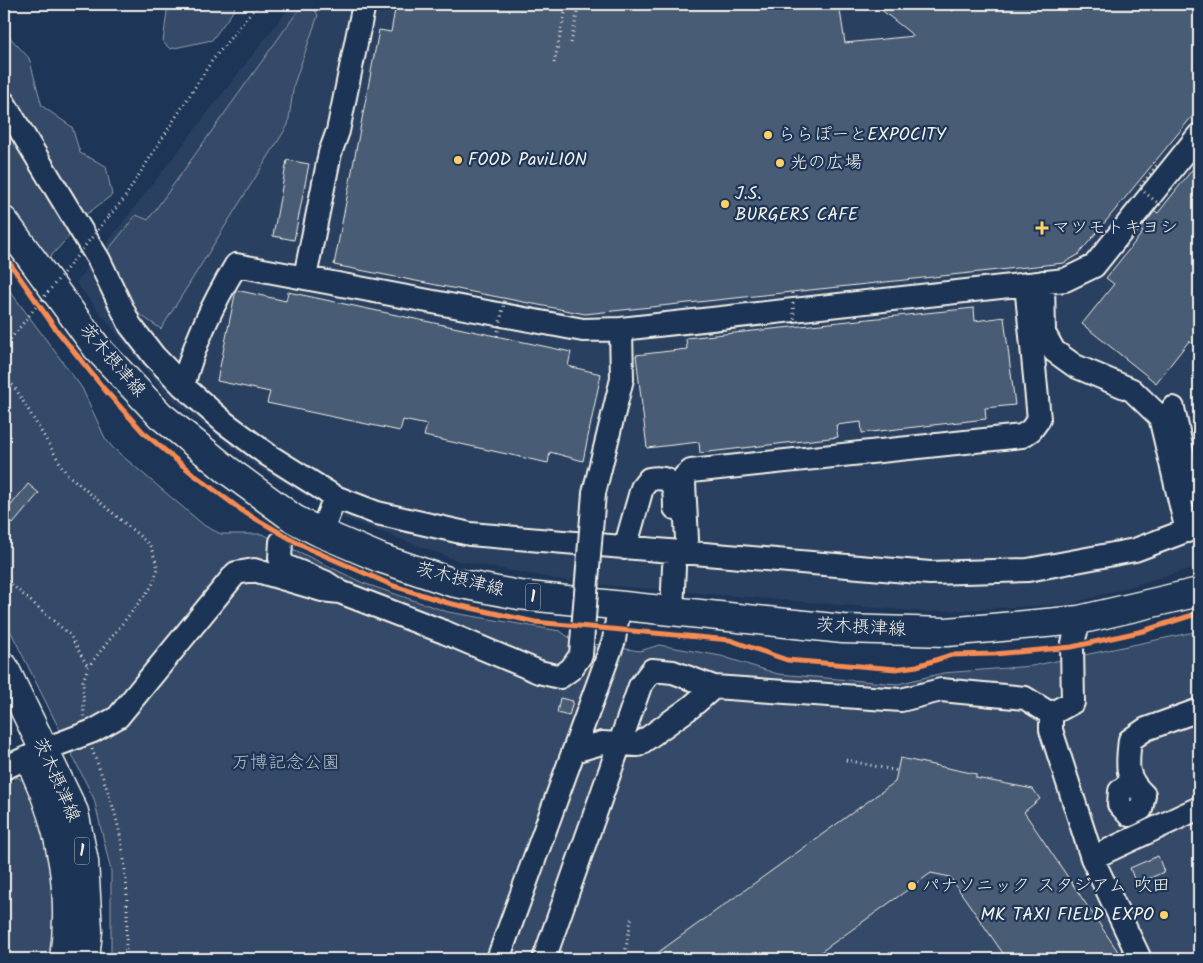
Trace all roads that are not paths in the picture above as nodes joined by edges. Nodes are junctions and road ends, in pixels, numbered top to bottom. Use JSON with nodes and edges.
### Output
{"nodes":[{"id":1,"x":364,"y":4,"type":"edge"},
{"id":2,"x":4,"y":103,"type":"edge"},
{"id":3,"x":1199,"y":136,"type":"edge"},
{"id":4,"x":4,"y":220,"type":"edge"},
{"id":5,"x":305,"y":278,"type":"junction"},
{"id":6,"x":1035,"y":283,"type":"junction"},
{"id":7,"x":621,"y":329,"type":"junction"},
{"id":8,"x":183,"y":386,"type":"junction"},
{"id":9,"x":1173,"y":408,"type":"dead end"},
{"id":10,"x":1199,"y":493,"type":"edge"},
{"id":11,"x":335,"y":497,"type":"junction"},
{"id":12,"x":1195,"y":525,"type":"edge"},
{"id":13,"x":288,"y":530,"type":"junction"},
{"id":14,"x":321,"y":533,"type":"junction"},
{"id":15,"x":625,"y":548,"type":"junction"},
{"id":16,"x":680,"y":568,"type":"tunnel mouth"},
{"id":17,"x":278,"y":581,"type":"junction"},
{"id":18,"x":340,"y":592,"type":"junction"},
{"id":19,"x":1199,"y":592,"type":"edge"},
{"id":20,"x":619,"y":607,"type":"junction"},
{"id":21,"x":679,"y":611,"type":"junction"},
{"id":22,"x":1079,"y":620,"type":"junction"},
{"id":23,"x":418,"y":623,"type":"junction"},
{"id":24,"x":4,"y":667,"type":"edge"},
{"id":25,"x":714,"y":687,"type":"junction"},
{"id":26,"x":4,"y":709,"type":"edge"},
{"id":27,"x":1199,"y":710,"type":"edge"},
{"id":28,"x":1051,"y":714,"type":"junction"},
{"id":29,"x":620,"y":744,"type":"junction"},
{"id":30,"x":574,"y":751,"type":"junction"},
{"id":31,"x":36,"y":754,"type":"junction"},
{"id":32,"x":4,"y":768,"type":"edge"},
{"id":33,"x":1131,"y":782,"type":"dead end"},
{"id":34,"x":1199,"y":808,"type":"edge"},
{"id":35,"x":1092,"y":858,"type":"junction"},
{"id":36,"x":64,"y":959,"type":"edge"},
{"id":37,"x":85,"y":959,"type":"edge"},
{"id":38,"x":498,"y":959,"type":"edge"},
{"id":39,"x":544,"y":959,"type":"edge"},
{"id":40,"x":1140,"y":959,"type":"edge"}],
"edges":[{"from":1,"to":5,"type":"street"},
{"from":2,"to":8,"type":"street"},
{"from":3,"to":6,"type":"street"},
{"from":4,"to":13,"type":"main road","name":"茨木摂津線","number":"1"},
{"from":5,"to":7,"type":"street"},
{"from":5,"to":8,"type":"street"},
{"from":6,"to":7,"type":"street"},
{"from":6,"to":12,"type":"street"},
{"from":6,"to":15,"type":"street"},
{"from":7,"to":23,"type":"street","bridge":true},
{"from":8,"to":11,"type":"street"},
{"from":9,"to":10,"type":"street"},
{"from":11,"to":14,"type":"street"},
{"from":11,"to":15,"type":"street"},
{"from":12,"to":15,"type":"street"},
{"from":13,"to":14,"type":"main road","name":"茨木摂津線","number":"1"},
{"from":13,"to":17,"type":"street"},
{"from":13,"to":18,"type":"street"},
{"from":14,"to":20,"type":"main road","name":"茨木摂津線","number":"1"},
{"from":16,"to":21,"type":"street"},
{"from":17,"to":18,"type":"street"},
{"from":17,"to":23,"type":"street"},
{"from":17,"to":31,"type":"street"},
{"from":18,"to":23,"type":"street"},
{"from":19,"to":22,"type":"main road","name":"茨木摂津線","number":"1"},
{"from":20,"to":21,"type":"main road","name":"茨木摂津線","number":"1"},
{"from":20,"to":30,"type":"street"},
{"from":21,"to":22,"type":"main road","name":"茨木摂津線","number":"1"},
{"from":22,"to":28,"type":"street"},
{"from":24,"to":31,"type":"main road","name":"茨木摂津線","number":"1"},
{"from":25,"to":28,"type":"street"},
{"from":25,"to":29,"type":"street"},
{"from":25,"to":29,"type":"street"},
{"from":26,"to":31,"type":"main road","name":"茨木摂津線","number":"1"},
{"from":27,"to":33,"type":"street"},
{"from":28,"to":35,"type":"street"},
{"from":29,"to":30,"type":"street"},
{"from":29,"to":39,"type":"street"},
{"from":30,"to":38,"type":"street"},
{"from":31,"to":32,"type":"street"},
{"from":31,"to":36,"type":"main road","name":"茨木摂津線","number":"1"},
{"from":31,"to":37,"type":"main road","name":"茨木摂津線","number":"1"},
{"from":34,"to":35,"type":"street"},
{"from":35,"to":40,"type":"street"}]}
